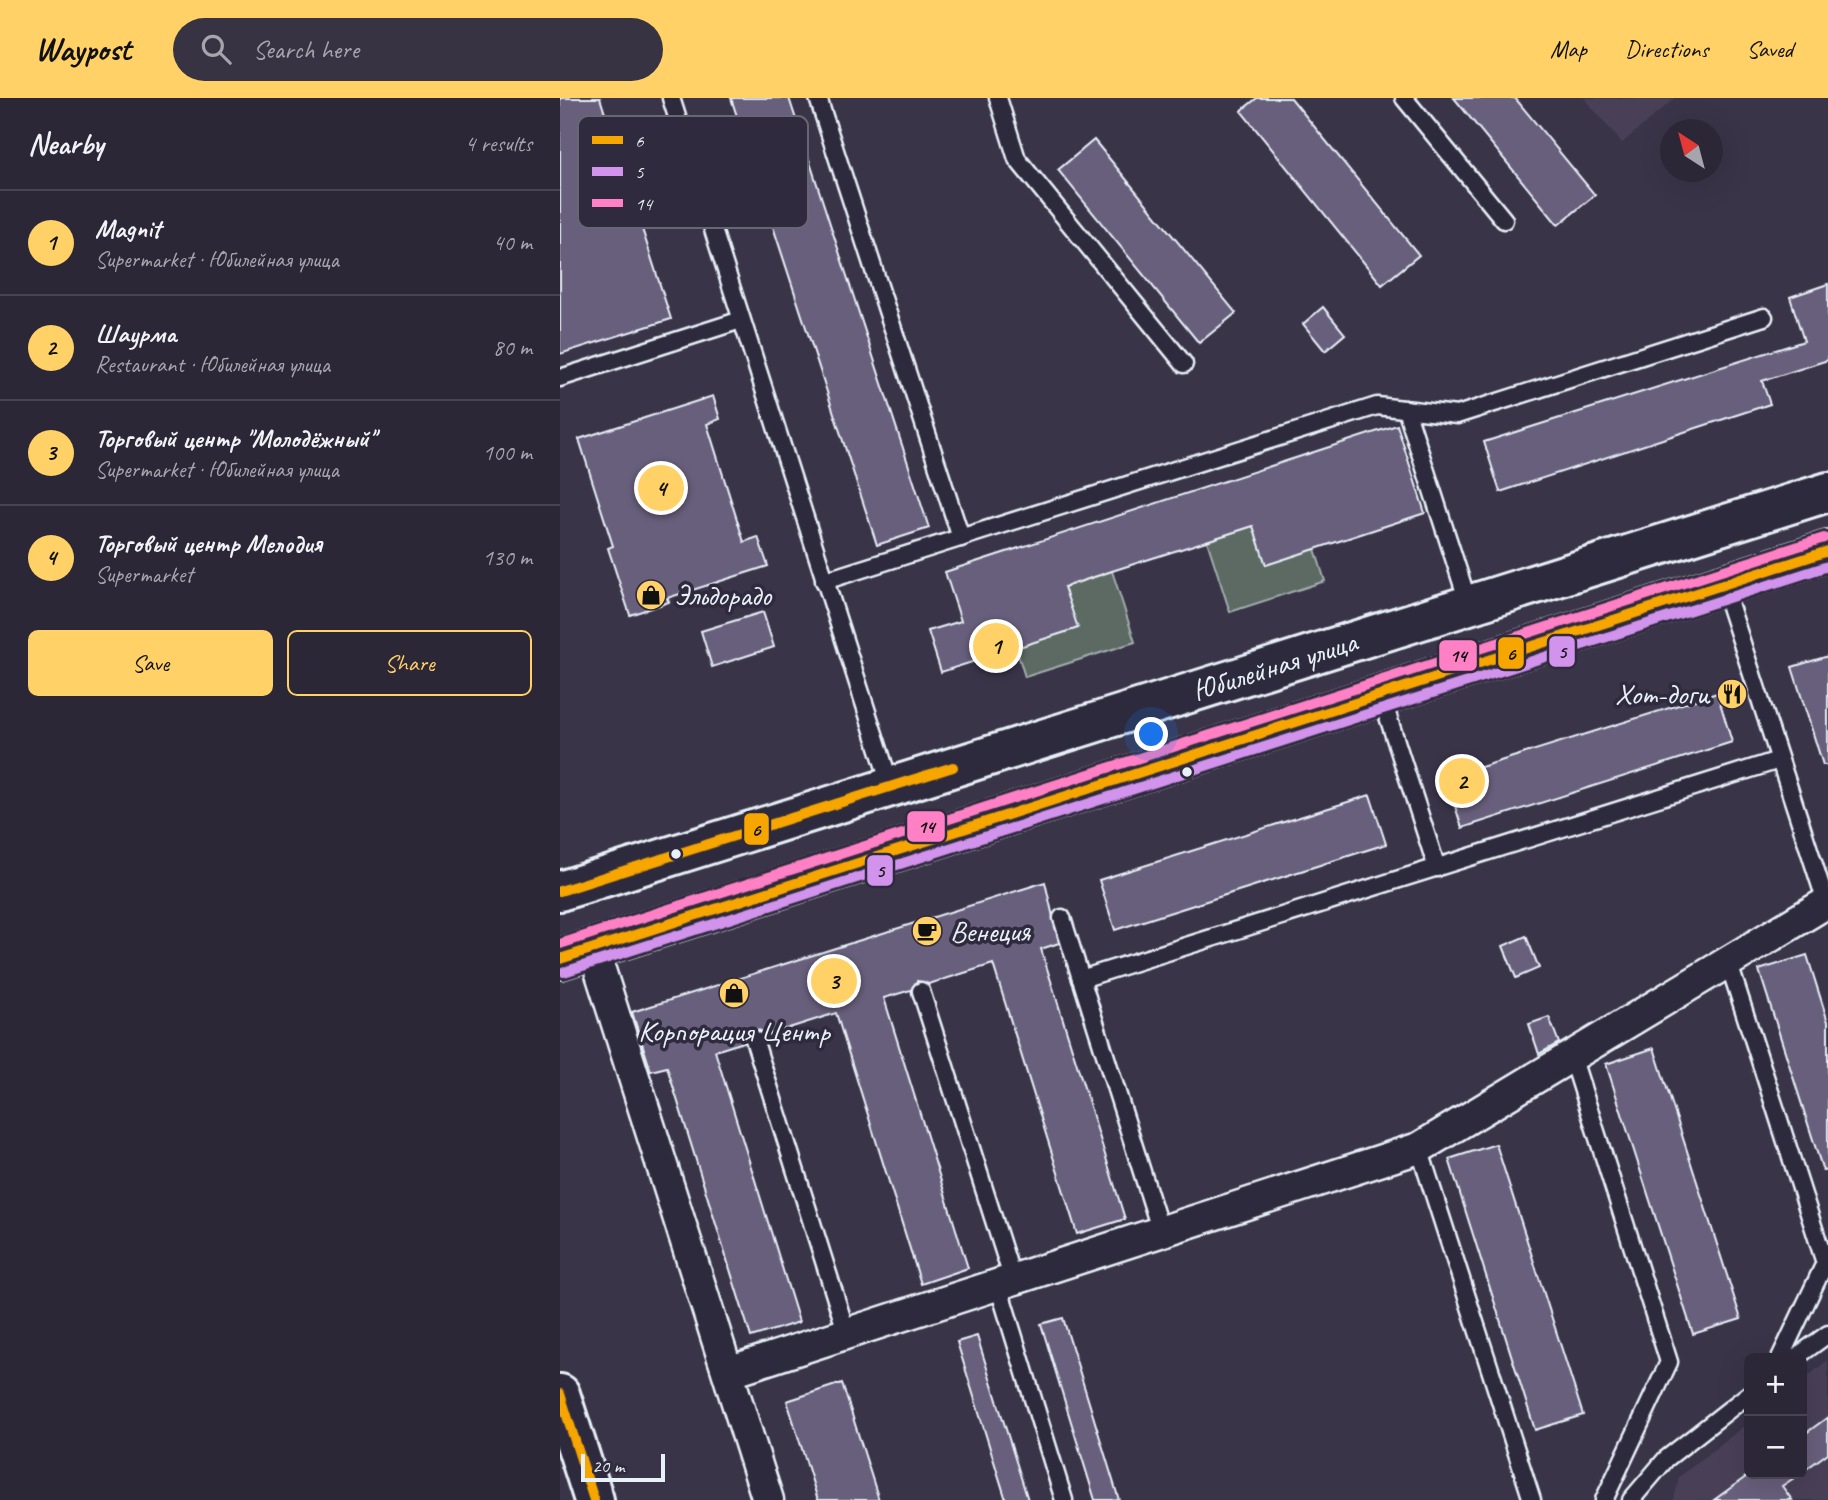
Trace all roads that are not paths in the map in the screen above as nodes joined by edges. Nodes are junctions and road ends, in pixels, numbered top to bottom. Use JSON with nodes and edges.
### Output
{"nodes":[{"id":1,"x":670,"y":98,"type":"edge"},
{"id":2,"x":818,"y":98,"type":"edge"},
{"id":3,"x":998,"y":98,"type":"edge"},
{"id":4,"x":1404,"y":98,"type":"edge"},
{"id":5,"x":676,"y":116,"type":"edge"},
{"id":6,"x":1504,"y":220,"type":"dead end"},
{"id":7,"x":712,"y":228,"type":"edge"},
{"id":8,"x":1764,"y":317,"type":"dead end"},
{"id":9,"x":741,"y":320,"type":"junction"},
{"id":10,"x":1184,"y":364,"type":"dead end"},
{"id":11,"x":560,"y":378,"type":"edge"},
{"id":12,"x":1406,"y":409,"type":"junction"},
{"id":13,"x":1828,"y":492,"type":"edge"},
{"id":14,"x":961,"y":538,"type":"junction"},
{"id":15,"x":1828,"y":551,"type":"edge"},
{"id":16,"x":824,"y":581,"type":"junction"},
{"id":17,"x":1723,"y":585,"type":"junction"},
{"id":18,"x":1469,"y":605,"type":"junction"},
{"id":19,"x":1381,"y":695,"type":"junction"},
{"id":20,"x":1779,"y":760,"type":"junction"},
{"id":21,"x":891,"y":787,"type":"junction"},
{"id":22,"x":1437,"y":868,"type":"junction"},
{"id":23,"x":560,"y":891,"type":"edge"},
{"id":24,"x":1827,"y":905,"type":"edge"},
{"id":25,"x":1062,"y":918,"type":"dead end"},
{"id":26,"x":577,"y":953,"type":"edge"},
{"id":27,"x":1728,"y":961,"type":"junction"},
{"id":28,"x":1081,"y":979,"type":"junction"},
{"id":29,"x":921,"y":991,"type":"dead end"},
{"id":30,"x":754,"y":1039,"type":"dead end"},
{"id":31,"x":1572,"y":1056,"type":"junction"},
{"id":32,"x":1419,"y":1148,"type":"junction"},
{"id":33,"x":1161,"y":1232,"type":"junction"},
{"id":34,"x":1005,"y":1282,"type":"junction"},
{"id":35,"x":847,"y":1334,"type":"junction"},
{"id":36,"x":1828,"y":1334,"type":"edge"},
{"id":37,"x":1782,"y":1353,"type":"edge"},
{"id":38,"x":1802,"y":1353,"type":"edge"},
{"id":39,"x":728,"y":1372,"type":"junction"},
{"id":40,"x":560,"y":1394,"type":"edge"},
{"id":41,"x":1744,"y":1398,"type":"edge"},
{"id":42,"x":594,"y":1500,"type":"edge"},
{"id":43,"x":768,"y":1500,"type":"edge"},
{"id":44,"x":1063,"y":1500,"type":"edge"},
{"id":45,"x":1532,"y":1500,"type":"edge"},
{"id":46,"x":1604,"y":1500,"type":"edge"},
{"id":47,"x":1631,"y":1500,"type":"edge"}],
"edges":[{"from":1,"to":5,"type":"lane"},
{"from":2,"to":14,"type":"lane"},
{"from":3,"to":10,"type":"lane"},
{"from":4,"to":6,"type":"lane"},
{"from":7,"to":9,"type":"lane"},
{"from":8,"to":12,"type":"lane"},
{"from":9,"to":11,"type":"lane"},
{"from":9,"to":16,"type":"lane"},
{"from":12,"to":14,"type":"lane"},
{"from":12,"to":18,"type":"lane"},
{"from":13,"to":18,"type":"main road","name":"Юбилейная улица"},
{"from":14,"to":16,"type":"lane"},
{"from":15,"to":17,"type":"main road","name":"Юбилейная улица"},
{"from":16,"to":21,"type":"lane"},
{"from":17,"to":19,"type":"main road","name":"Юбилейная улица"},
{"from":17,"to":20,"type":"lane"},
{"from":18,"to":21,"type":"main road","name":"Юбилейная улица"},
{"from":19,"to":22,"type":"lane"},
{"from":19,"to":26,"type":"main road","name":"Юбилейная улица"},
{"from":20,"to":22,"type":"lane"},
{"from":20,"to":24,"type":"lane"},
{"from":21,"to":23,"type":"main road","name":"Юбилейная улица"},
{"from":22,"to":28,"type":"lane"},
{"from":24,"to":27,"type":"street"},
{"from":25,"to":28,"type":"lane"},
{"from":26,"to":39,"type":"street"},
{"from":27,"to":31,"type":"street"},
{"from":27,"to":37,"type":"lane"},
{"from":28,"to":33,"type":"lane"},
{"from":29,"to":34,"type":"lane"},
{"from":30,"to":35,"type":"lane"},
{"from":31,"to":32,"type":"street"},
{"from":31,"to":46,"type":"lane"},
{"from":32,"to":33,"type":"street"},
{"from":32,"to":45,"type":"lane"},
{"from":33,"to":34,"type":"street"},
{"from":34,"to":35,"type":"street"},
{"from":34,"to":44,"type":"lane"},
{"from":35,"to":39,"type":"street"},
{"from":36,"to":38,"type":"lane"},
{"from":39,"to":43,"type":"street"},
{"from":40,"to":42,"type":"main road"},
{"from":41,"to":47,"type":"lane"}]}
